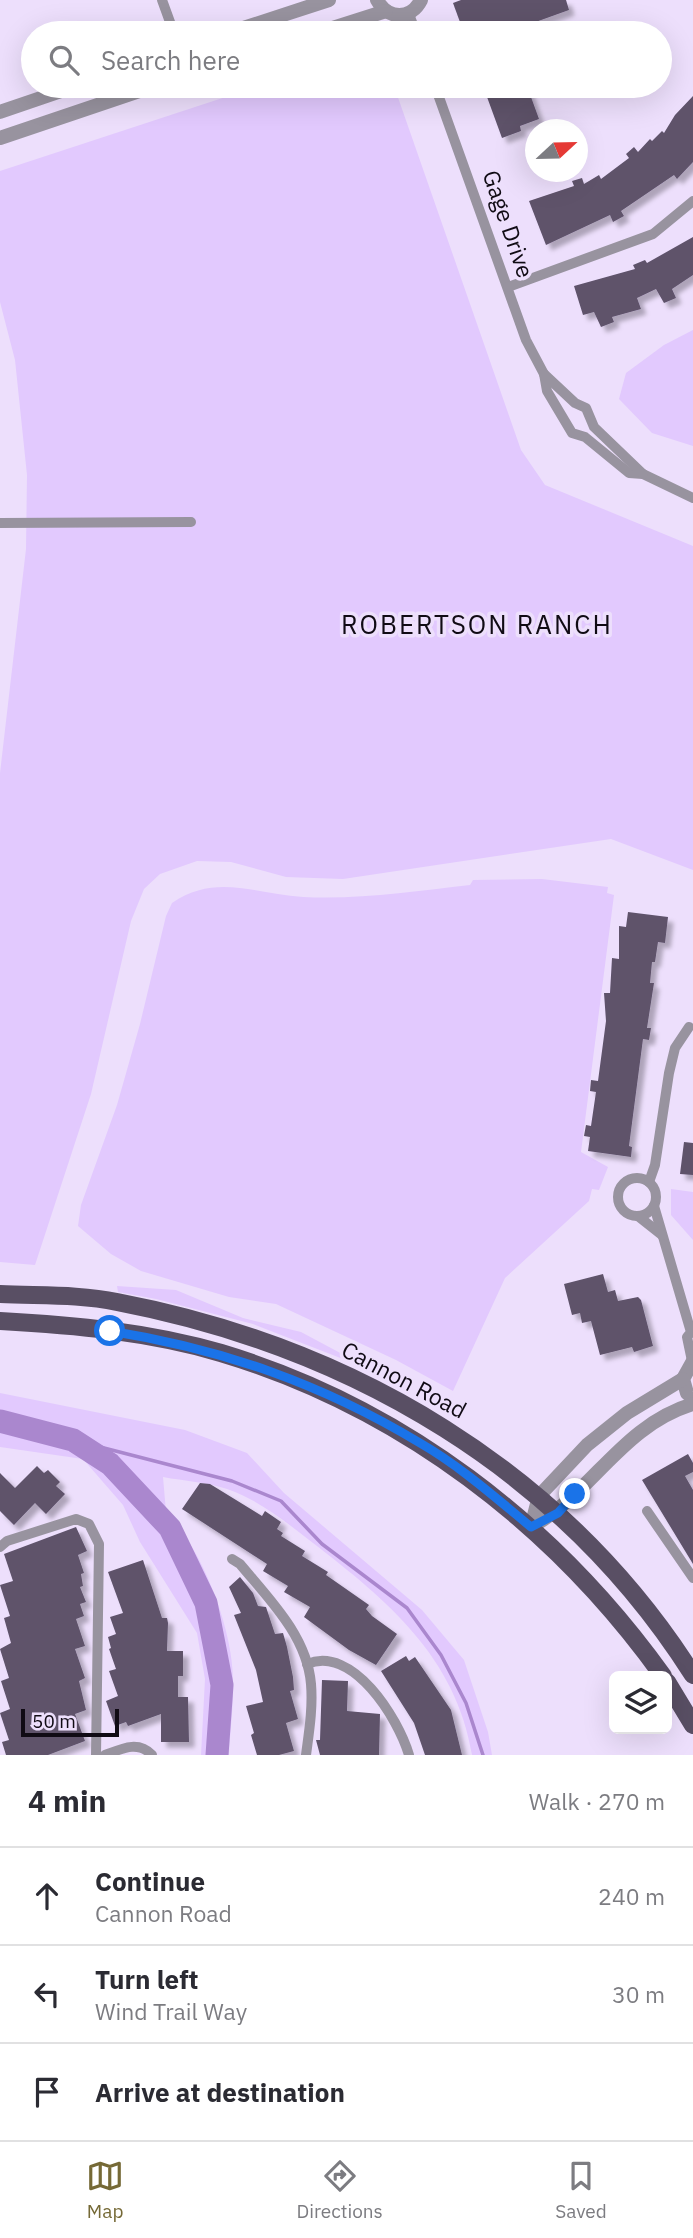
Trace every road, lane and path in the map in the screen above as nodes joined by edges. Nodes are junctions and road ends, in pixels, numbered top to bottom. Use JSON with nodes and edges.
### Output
{"nodes":[{"id":1,"x":162,"y":0,"type":"edge"},
{"id":2,"x":329,"y":0,"type":"edge"},
{"id":3,"x":421,"y":0,"type":"edge"},
{"id":4,"x":381,"y":6,"type":"edge"},
{"id":5,"x":409,"y":14,"type":"junction"},
{"id":6,"x":170,"y":21,"type":"edge"},
{"id":7,"x":265,"y":21,"type":"edge"},
{"id":8,"x":345,"y":21,"type":"edge"},
{"id":9,"x":412,"y":21,"type":"edge"},
{"id":10,"x":42,"y":98,"type":"edge"},
{"id":11,"x":118,"y":98,"type":"edge"},
{"id":12,"x":439,"y":98,"type":"edge"},
{"id":13,"x":0,"y":113,"type":"edge"},
{"id":14,"x":0,"y":138,"type":"edge"},
{"id":15,"x":693,"y":201,"type":"edge"},
{"id":16,"x":508,"y":287,"type":"junction"},
{"id":17,"x":544,"y":374,"type":"junction"},
{"id":18,"x":594,"y":427,"type":"junction"},
{"id":19,"x":585,"y":437,"type":"junction"},
{"id":20,"x":643,"y":474,"type":"junction"},
{"id":21,"x":693,"y":498,"type":"edge"},
{"id":22,"x":191,"y":522,"type":"dead end"},
{"id":23,"x":0,"y":523,"type":"edge"},
{"id":24,"x":689,"y":1027,"type":"dead end"},
{"id":25,"x":649,"y":1182,"type":"junction"},
{"id":26,"x":654,"y":1206,"type":"junction"},
{"id":27,"x":638,"y":1216,"type":"junction"},
{"id":28,"x":662,"y":1235,"type":"junction"},
{"id":29,"x":0,"y":1294,"type":"edge"},
{"id":30,"x":0,"y":1321,"type":"edge"},
{"id":31,"x":692,"y":1332,"type":"edge"},
{"id":32,"x":692,"y":1361,"type":"edge"},
{"id":33,"x":683,"y":1379,"type":"junction"},
{"id":34,"x":693,"y":1401,"type":"edge"},
{"id":35,"x":539,"y":1496,"type":"junction"},
{"id":36,"x":647,"y":1511,"type":"dead end"},
{"id":37,"x":558,"y":1513,"type":"junction"},
{"id":38,"x":531,"y":1527,"type":"junction"},
{"id":39,"x":0,"y":1548,"type":"edge"},
{"id":40,"x":232,"y":1559,"type":"dead end"},
{"id":41,"x":693,"y":1578,"type":"edge"},
{"id":42,"x":307,"y":1664,"type":"junction"},
{"id":43,"x":659,"y":1671,"type":"edge"},
{"id":44,"x":693,"y":1675,"type":"edge"},
{"id":45,"x":672,"y":1690,"type":"edge"},
{"id":46,"x":693,"y":1725,"type":"edge"},
{"id":47,"x":96,"y":1755,"type":"edge"},
{"id":48,"x":105,"y":1755,"type":"edge"},
{"id":49,"x":152,"y":1755,"type":"edge"},
{"id":50,"x":306,"y":1755,"type":"edge"},
{"id":51,"x":408,"y":1755,"type":"edge"}],
"edges":[{"from":1,"to":6,"type":"street"},
{"from":2,"to":7,"type":"street"},
{"from":3,"to":5,"type":"street"},
{"from":4,"to":5,"type":"street"},
{"from":4,"to":8,"type":"street"},
{"from":5,"to":9,"type":"street"},
{"from":10,"to":13,"type":"street"},
{"from":11,"to":14,"type":"street"},
{"from":12,"to":16,"type":"street","name":"Gage Drive"},
{"from":15,"to":16,"type":"street"},
{"from":16,"to":17,"type":"street","name":"Gage Drive"},
{"from":17,"to":18,"type":"street","name":"Gage Drive"},
{"from":17,"to":19,"type":"street","name":"Gage Drive"},
{"from":18,"to":19,"type":"street"},
{"from":18,"to":20,"type":"street","name":"Gage Drive"},
{"from":19,"to":20,"type":"street","name":"Gage Drive"},
{"from":20,"to":21,"type":"street","name":"Gage Drive"},
{"from":22,"to":23,"type":"street"},
{"from":24,"to":25,"type":"street"},
{"from":25,"to":26,"type":"street"},
{"from":25,"to":27,"type":"street"},
{"from":26,"to":27,"type":"street"},
{"from":26,"to":28,"type":"street"},
{"from":27,"to":28,"type":"street"},
{"from":28,"to":31,"type":"street"},
{"from":29,"to":35,"type":"main road","name":"Cannon Road"},
{"from":30,"to":38,"type":"main road","name":"Cannon Road"},
{"from":31,"to":32,"type":"street"},
{"from":32,"to":33,"type":"street"},
{"from":33,"to":34,"type":"street"},
{"from":33,"to":35,"type":"street"},
{"from":34,"to":37,"type":"street"},
{"from":35,"to":37,"type":"main road","name":"Cannon Road"},
{"from":35,"to":38,"type":"street"},
{"from":36,"to":41,"type":"street"},
{"from":37,"to":38,"type":"street"},
{"from":37,"to":44,"type":"main road","name":"Cannon Road"},
{"from":38,"to":43,"type":"main road","name":"Cannon Road"},
{"from":39,"to":47,"type":"street"},
{"from":40,"to":42,"type":"street"},
{"from":42,"to":50,"type":"street"},
{"from":42,"to":51,"type":"street"},
{"from":45,"to":46,"type":"main road"},
{"from":48,"to":49,"type":"street"}]}
